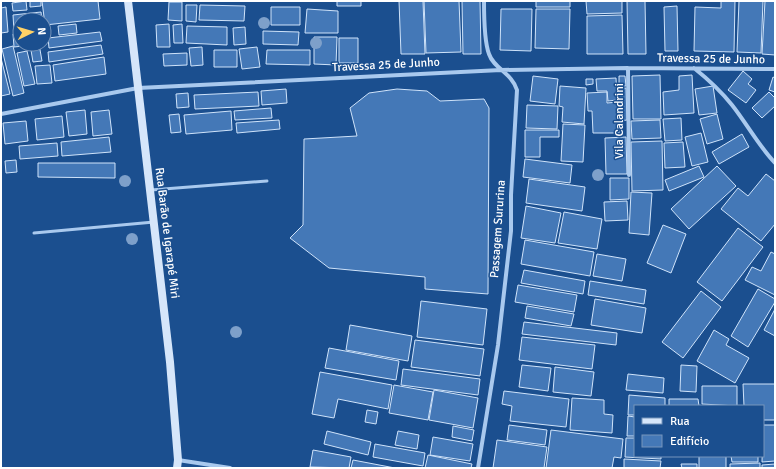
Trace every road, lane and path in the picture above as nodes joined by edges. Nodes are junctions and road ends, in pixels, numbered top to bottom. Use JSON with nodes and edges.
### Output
{"nodes":[{"id":1,"x":128,"y":1,"type":"edge"},
{"id":2,"x":484,"y":1,"type":"edge"},
{"id":3,"x":628,"y":68,"type":"junction"},
{"id":4,"x":694,"y":68,"type":"junction"},
{"id":5,"x":775,"y":69,"type":"edge"},
{"id":6,"x":501,"y":70,"type":"junction"},
{"id":7,"x":138,"y":88,"type":"junction"},
{"id":8,"x":1,"y":114,"type":"edge"},
{"id":9,"x":775,"y":163,"type":"edge"},
{"id":10,"x":629,"y":175,"type":"dead end"},
{"id":11,"x":266,"y":181,"type":"dead end"},
{"id":12,"x":149,"y":190,"type":"junction"},
{"id":13,"x":154,"y":222,"type":"junction"},
{"id":14,"x":34,"y":233,"type":"dead end"},
{"id":15,"x":177,"y":464,"type":"edge"},
{"id":16,"x":230,"y":468,"type":"edge"},
{"id":17,"x":478,"y":468,"type":"edge"}],
"edges":[{"from":1,"to":7,"type":"main road","name":"Rua Barão de Igarapé Miri"},
{"from":2,"to":6,"type":"street","name":"Passagem Sururina"},
{"from":3,"to":4,"type":"street","name":"Travessa 25 de Junho"},
{"from":3,"to":6,"type":"street","name":"Travessa 25 de Junho"},
{"from":3,"to":10,"type":"street","name":"Vila Calandrini"},
{"from":4,"to":5,"type":"street","name":"Travessa 25 de Junho"},
{"from":4,"to":9,"type":"street"},
{"from":6,"to":7,"type":"street","name":"Travessa 25 de Junho"},
{"from":6,"to":17,"type":"street","name":"Passagem Sururina"},
{"from":7,"to":8,"type":"street","name":"Travessa 25 de Junho"},
{"from":7,"to":12,"type":"main road","name":"Rua Barão de Igarapé Miri"},
{"from":11,"to":12,"type":"lane"},
{"from":12,"to":13,"type":"main road","name":"Rua Barão de Igarapé Miri"},
{"from":13,"to":14,"type":"lane"},
{"from":13,"to":15,"type":"main road","name":"Rua Barão de Igarapé Miri"},
{"from":15,"to":16,"type":"street"}]}
